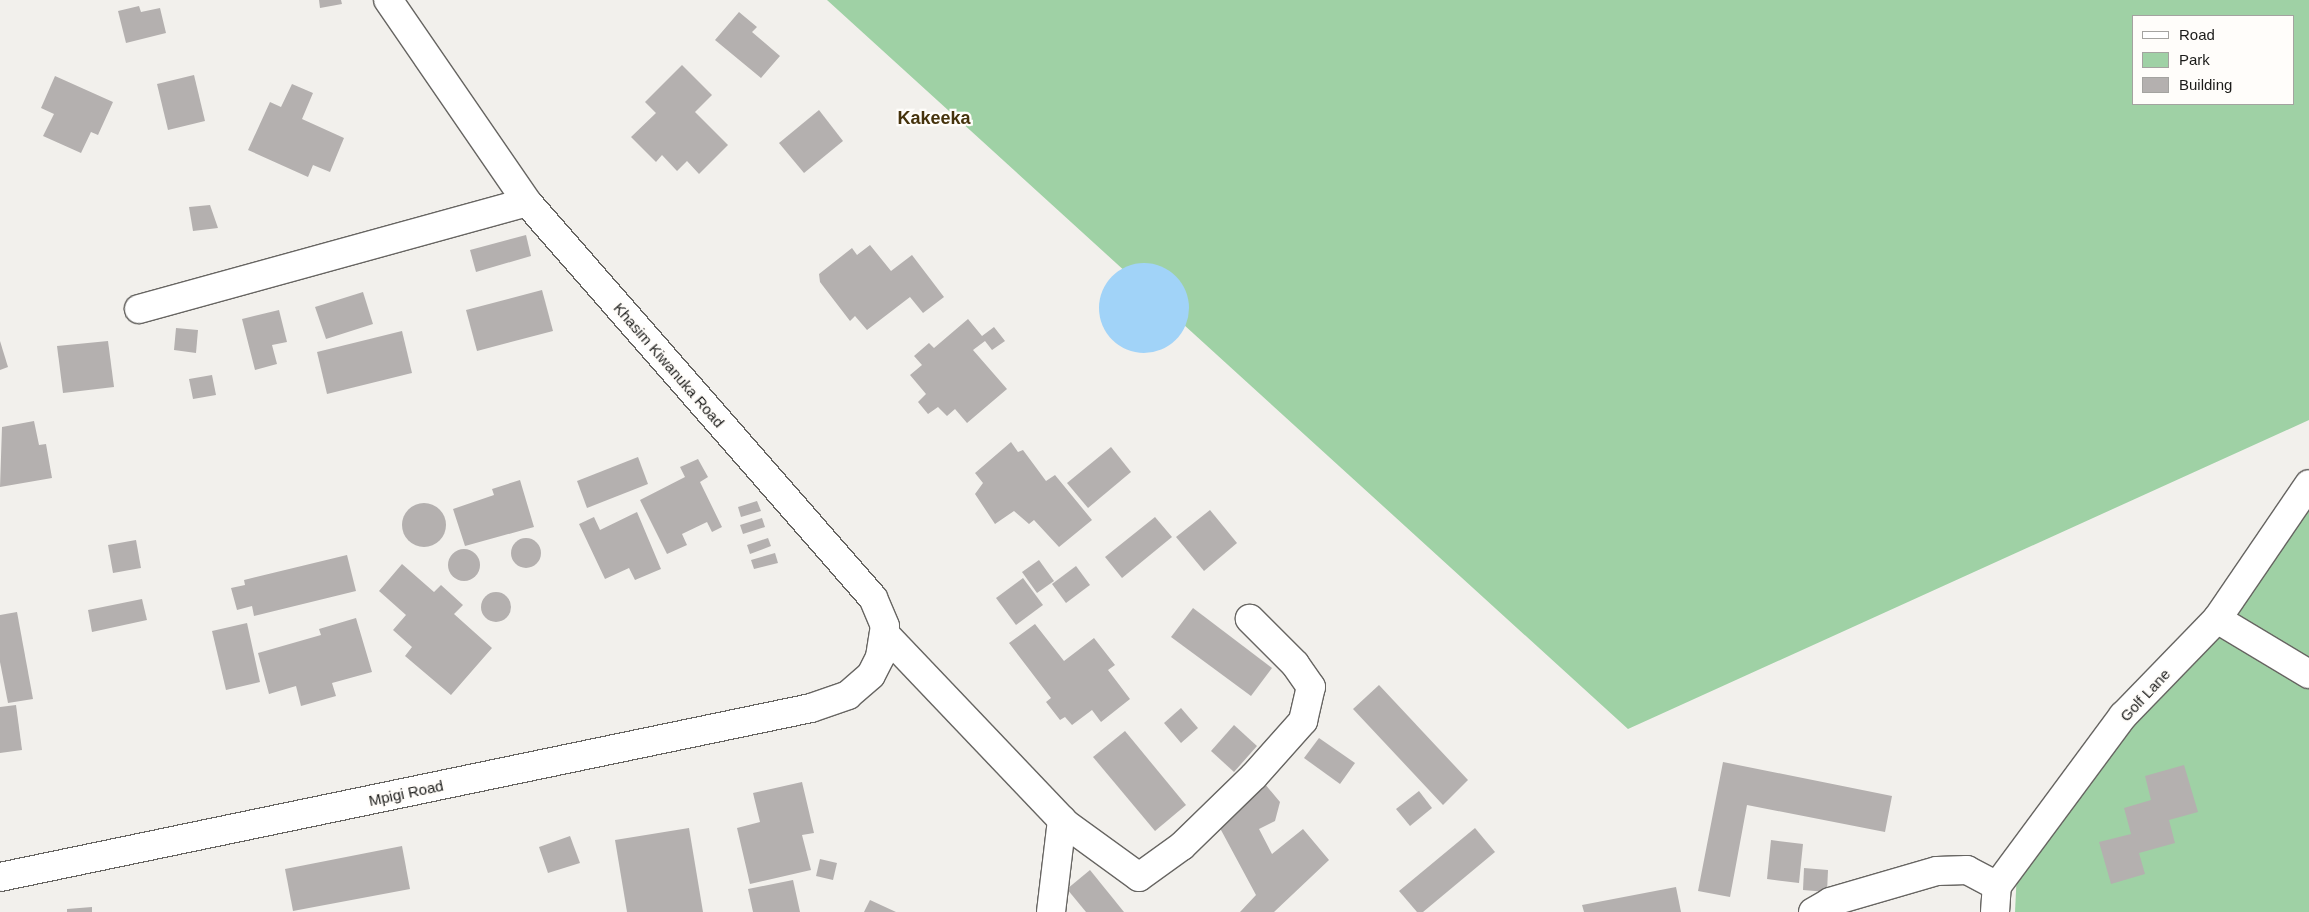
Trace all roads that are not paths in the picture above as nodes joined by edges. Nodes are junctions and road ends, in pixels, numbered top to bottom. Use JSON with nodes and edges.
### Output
{"nodes":[{"id":1,"x":388,"y":0,"type":"edge"},
{"id":2,"x":527,"y":202,"type":"junction"},
{"id":3,"x":139,"y":309,"type":"dead end"},
{"id":4,"x":2309,"y":484,"type":"edge"},
{"id":5,"x":1250,"y":619,"type":"dead end"},
{"id":6,"x":2217,"y":619,"type":"junction"},
{"id":7,"x":885,"y":634,"type":"junction"},
{"id":8,"x":2309,"y":674,"type":"edge"},
{"id":9,"x":811,"y":708,"type":"joint"},
{"id":10,"x":1062,"y":820,"type":"junction"},
{"id":11,"x":0,"y":877,"type":"edge"},
{"id":12,"x":1996,"y":899,"type":"edge"},
{"id":13,"x":1051,"y":912,"type":"edge"},
{"id":14,"x":1813,"y":912,"type":"edge"}],
"edges":[{"from":1,"to":2,"type":"street","name":"Khasim Kiwanuka Road"},
{"from":2,"to":3,"type":"street"},
{"from":2,"to":7,"type":"street","name":"Khasim Kiwanuka Road"},
{"from":4,"to":6,"type":"street","name":"Golf Lane"},
{"from":5,"to":10,"type":"street"},
{"from":6,"to":8,"type":"street"},
{"from":6,"to":12,"type":"street","name":"Golf Lane"},
{"from":7,"to":9,"type":"street","name":"Khasim Kiwanuka Road"},
{"from":7,"to":10,"type":"street"},
{"from":9,"to":11,"type":"street","name":"Mpigi Road"},
{"from":10,"to":13,"type":"street"},
{"from":12,"to":14,"type":"street"}]}
